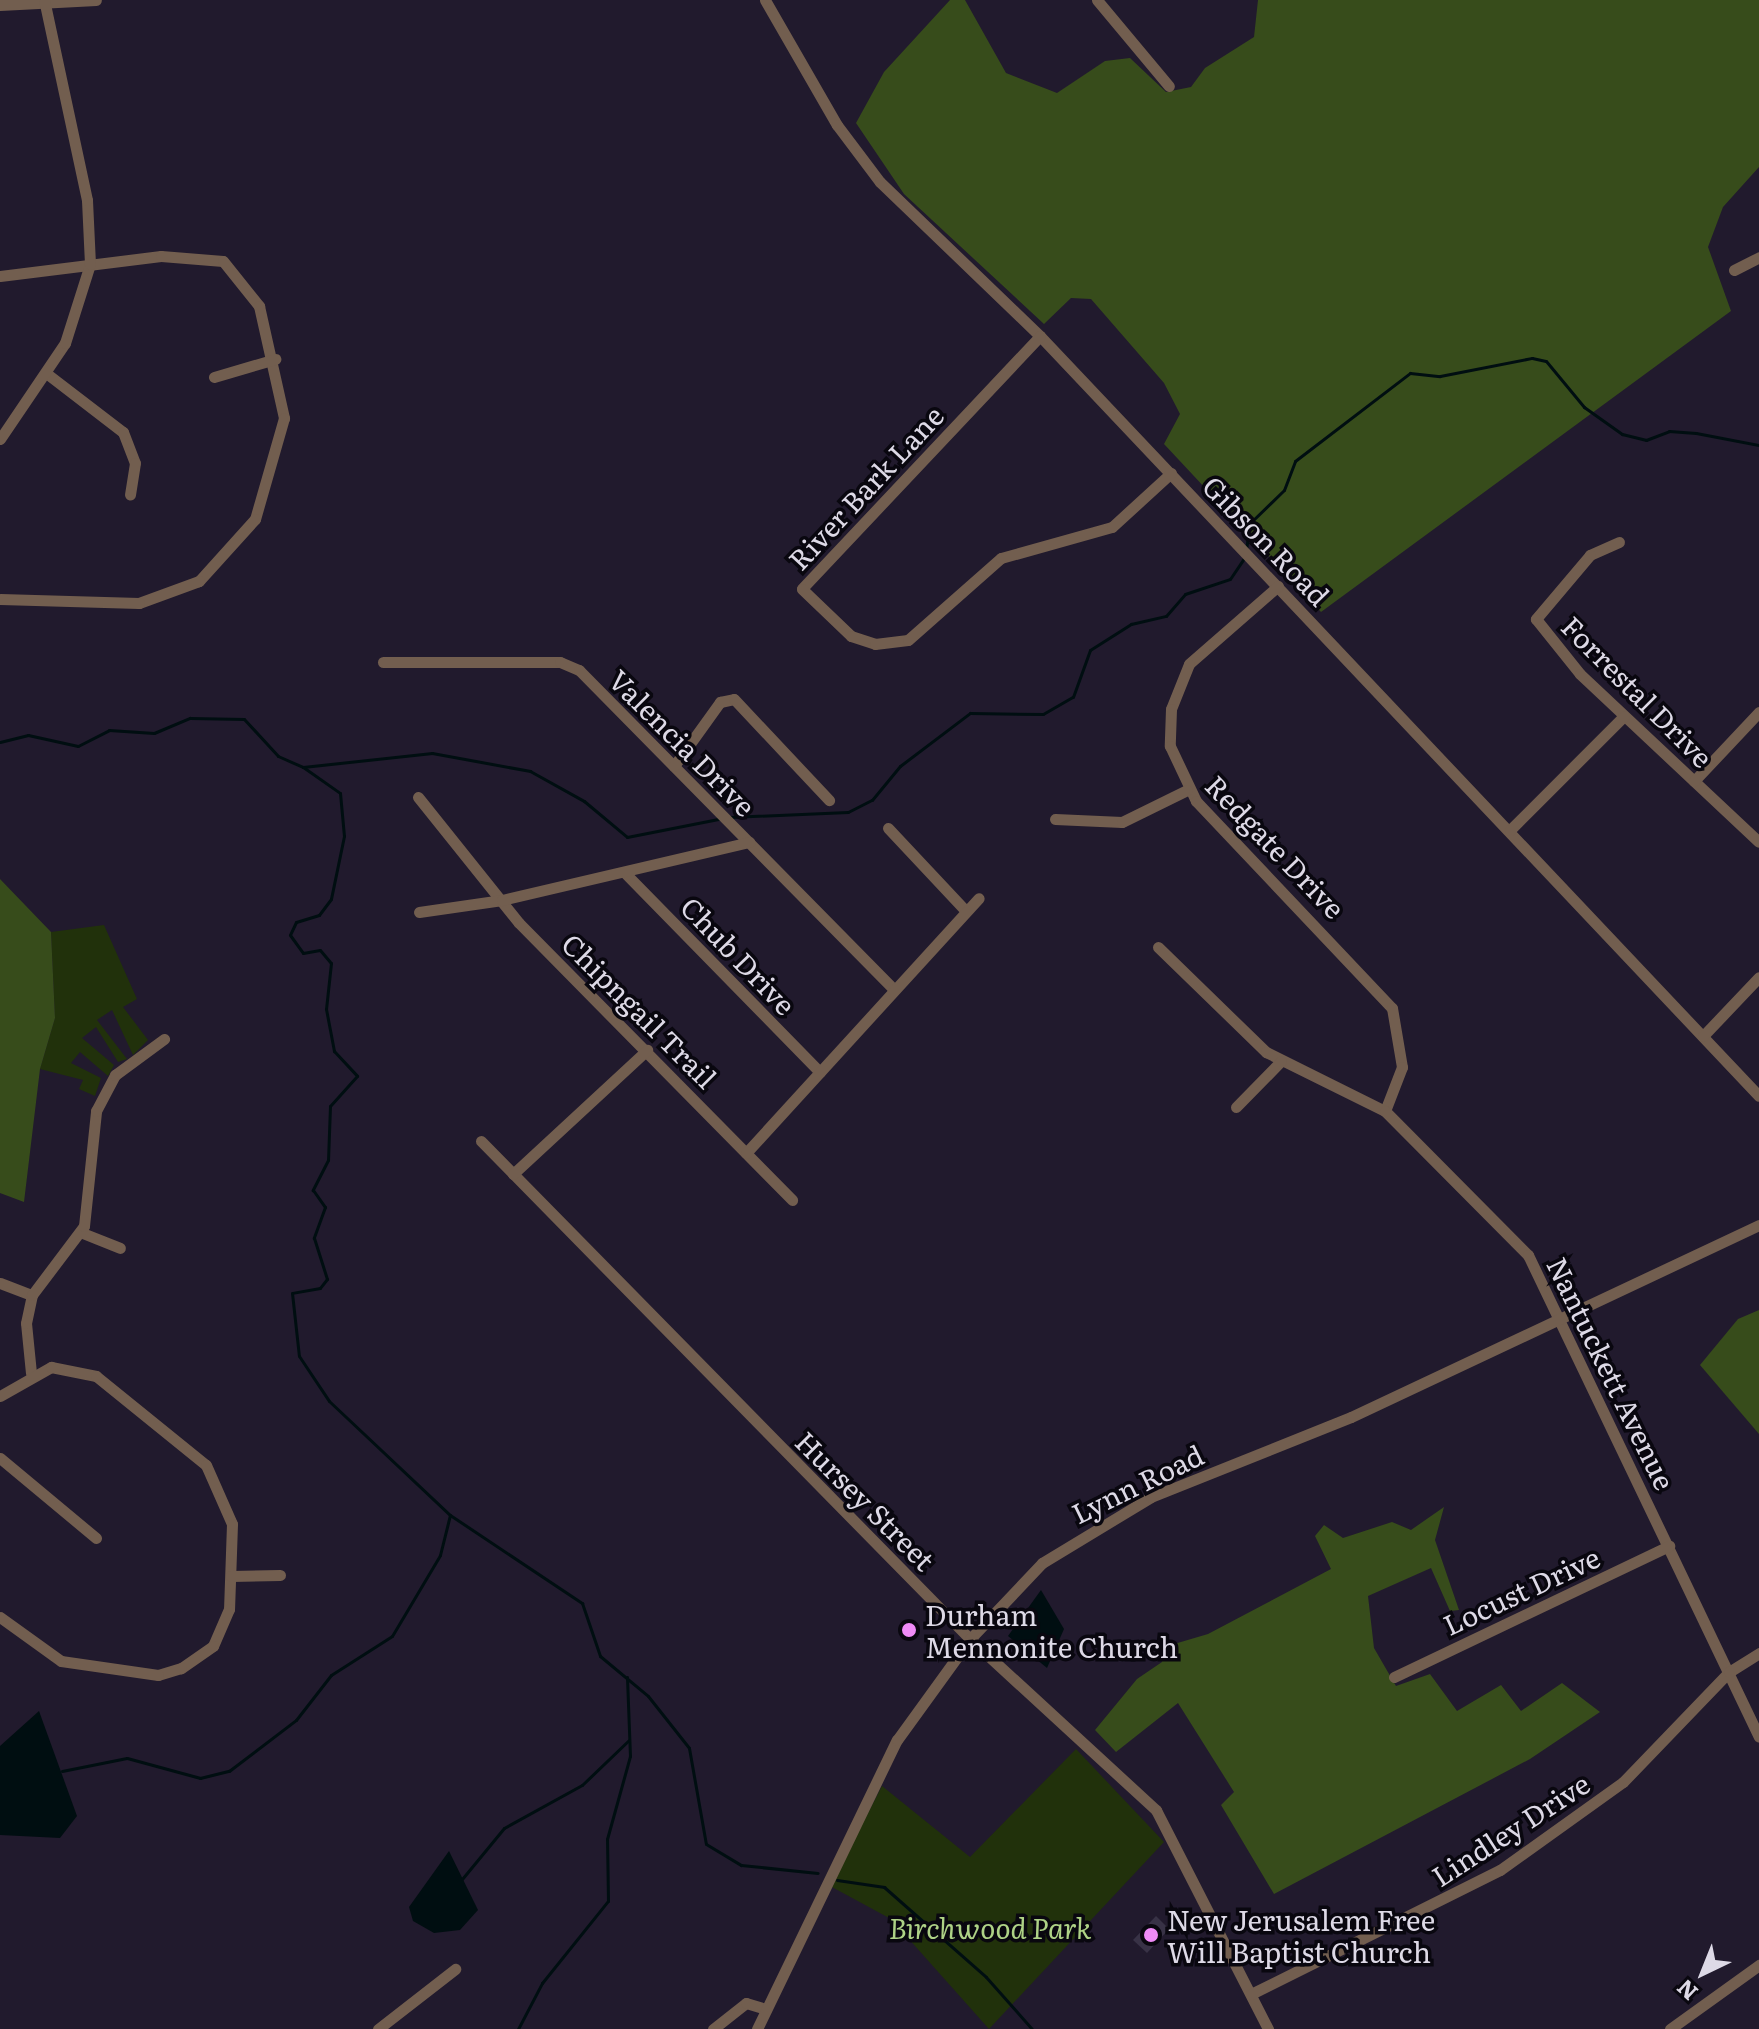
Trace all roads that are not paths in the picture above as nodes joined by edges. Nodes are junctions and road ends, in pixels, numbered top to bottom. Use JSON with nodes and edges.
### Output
{"nodes":[{"id":1,"x":96,"y":0,"type":"edge"},
{"id":2,"x":765,"y":0,"type":"edge"},
{"id":3,"x":1097,"y":0,"type":"edge"},
{"id":4,"x":44,"y":4,"type":"edge"},
{"id":5,"x":0,"y":5,"type":"edge"},
{"id":6,"x":1169,"y":86,"type":"dead end"},
{"id":7,"x":1759,"y":257,"type":"edge"},
{"id":8,"x":90,"y":264,"type":"junction"},
{"id":9,"x":1734,"y":270,"type":"dead end"},
{"id":10,"x":0,"y":276,"type":"edge"},
{"id":11,"x":1040,"y":336,"type":"junction"},
{"id":12,"x":275,"y":359,"type":"junction"},
{"id":13,"x":46,"y":373,"type":"junction"},
{"id":14,"x":214,"y":377,"type":"dead end"},
{"id":15,"x":0,"y":439,"type":"edge"},
{"id":16,"x":1171,"y":473,"type":"junction"},
{"id":17,"x":130,"y":495,"type":"dead end"},
{"id":18,"x":1619,"y":542,"type":"dead end"},
{"id":19,"x":1278,"y":586,"type":"junction"},
{"id":20,"x":0,"y":599,"type":"edge"},
{"id":21,"x":383,"y":662,"type":"dead end"},
{"id":22,"x":1759,"y":712,"type":"edge"},
{"id":23,"x":1624,"y":716,"type":"junction"},
{"id":24,"x":674,"y":766,"type":"junction"},
{"id":25,"x":1694,"y":781,"type":"junction"},
{"id":26,"x":1187,"y":790,"type":"junction"},
{"id":27,"x":418,"y":797,"type":"dead end"},
{"id":28,"x":829,"y":800,"type":"dead end"},
{"id":29,"x":1055,"y":819,"type":"dead end"},
{"id":30,"x":888,"y":828,"type":"dead end"},
{"id":31,"x":1510,"y":830,"type":"junction"},
{"id":32,"x":749,"y":842,"type":"junction"},
{"id":33,"x":1759,"y":842,"type":"edge"},
{"id":34,"x":624,"y":872,"type":"junction"},
{"id":35,"x":979,"y":898,"type":"dead end"},
{"id":36,"x":502,"y":900,"type":"junction"},
{"id":37,"x":965,"y":910,"type":"junction"},
{"id":38,"x":419,"y":912,"type":"dead end"},
{"id":39,"x":1158,"y":947,"type":"dead end"},
{"id":40,"x":1759,"y":977,"type":"edge"},
{"id":41,"x":893,"y":988,"type":"junction"},
{"id":42,"x":1703,"y":1036,"type":"junction"},
{"id":43,"x":164,"y":1039,"type":"dead end"},
{"id":44,"x":647,"y":1050,"type":"junction"},
{"id":45,"x":1281,"y":1061,"type":"junction"},
{"id":46,"x":820,"y":1072,"type":"junction"},
{"id":47,"x":1759,"y":1096,"type":"edge"},
{"id":48,"x":1236,"y":1107,"type":"dead end"},
{"id":49,"x":1385,"y":1111,"type":"junction"},
{"id":50,"x":481,"y":1141,"type":"dead end"},
{"id":51,"x":746,"y":1153,"type":"junction"},
{"id":52,"x":513,"y":1174,"type":"junction"},
{"id":53,"x":792,"y":1200,"type":"dead end"},
{"id":54,"x":1759,"y":1225,"type":"edge"},
{"id":55,"x":80,"y":1232,"type":"junction"},
{"id":56,"x":120,"y":1248,"type":"dead end"},
{"id":57,"x":0,"y":1283,"type":"edge"},
{"id":58,"x":32,"y":1295,"type":"junction"},
{"id":59,"x":1561,"y":1317,"type":"junction"},
{"id":60,"x":31,"y":1373,"type":"junction"},
{"id":61,"x":0,"y":1396,"type":"edge"},
{"id":62,"x":0,"y":1458,"type":"edge"},
{"id":63,"x":96,"y":1538,"type":"dead end"},
{"id":64,"x":1669,"y":1546,"type":"junction"},
{"id":65,"x":280,"y":1575,"type":"dead end"},
{"id":66,"x":231,"y":1576,"type":"junction"},
{"id":67,"x":0,"y":1617,"type":"edge"},
{"id":68,"x":970,"y":1639,"type":"junction"},
{"id":69,"x":1759,"y":1653,"type":"edge"},
{"id":70,"x":1729,"y":1672,"type":"junction"},
{"id":71,"x":1394,"y":1677,"type":"dead end"},
{"id":72,"x":1759,"y":1737,"type":"edge"},
{"id":73,"x":1759,"y":1965,"type":"edge"},
{"id":74,"x":455,"y":1969,"type":"dead end"},
{"id":75,"x":1251,"y":1994,"type":"junction"},
{"id":76,"x":766,"y":2009,"type":"junction"},
{"id":77,"x":378,"y":2029,"type":"edge"},
{"id":78,"x":713,"y":2029,"type":"edge"},
{"id":79,"x":757,"y":2029,"type":"edge"},
{"id":80,"x":1268,"y":2029,"type":"edge"},
{"id":81,"x":1670,"y":2029,"type":"edge"}],
"edges":[{"from":1,"to":4,"type":"street"},
{"from":2,"to":11,"type":"street","name":"Gibson Road"},
{"from":3,"to":6,"type":"street"},
{"from":4,"to":5,"type":"street"},
{"from":4,"to":8,"type":"street"},
{"from":7,"to":9,"type":"street"},
{"from":8,"to":10,"type":"street"},
{"from":8,"to":12,"type":"street"},
{"from":8,"to":13,"type":"street"},
{"from":11,"to":16,"type":"street","name":"Gibson Road"},
{"from":11,"to":16,"type":"street","name":"River Bark Lane"},
{"from":12,"to":14,"type":"street"},
{"from":12,"to":20,"type":"street"},
{"from":13,"to":15,"type":"street"},
{"from":13,"to":17,"type":"street"},
{"from":16,"to":19,"type":"street","name":"Gibson Road"},
{"from":18,"to":23,"type":"street","name":"Forrestal Drive"},
{"from":19,"to":26,"type":"street","name":"Redgate Drive"},
{"from":19,"to":31,"type":"street","name":"Gibson Road"},
{"from":21,"to":24,"type":"street","name":"Valencia Drive"},
{"from":22,"to":25,"type":"street"},
{"from":23,"to":25,"type":"street","name":"Forrestal Drive"},
{"from":23,"to":31,"type":"street"},
{"from":24,"to":28,"type":"street"},
{"from":24,"to":32,"type":"street","name":"Valencia Drive"},
{"from":25,"to":33,"type":"street","name":"Forrestal Drive"},
{"from":26,"to":29,"type":"street"},
{"from":26,"to":49,"type":"street","name":"Redgate Drive"},
{"from":27,"to":36,"type":"street","name":"Chipngail Trail"},
{"from":30,"to":37,"type":"street"},
{"from":31,"to":42,"type":"street","name":"Gibson Road"},
{"from":32,"to":34,"type":"street"},
{"from":32,"to":41,"type":"street","name":"Valencia Drive"},
{"from":34,"to":36,"type":"street"},
{"from":34,"to":46,"type":"street","name":"Chub Drive"},
{"from":35,"to":37,"type":"street"},
{"from":36,"to":38,"type":"street"},
{"from":36,"to":44,"type":"street","name":"Chipngail Trail"},
{"from":37,"to":41,"type":"street"},
{"from":39,"to":45,"type":"street","name":"Nantuckett Avenue"},
{"from":40,"to":42,"type":"street"},
{"from":41,"to":46,"type":"street"},
{"from":42,"to":47,"type":"street","name":"Gibson Road"},
{"from":43,"to":55,"type":"street"},
{"from":44,"to":51,"type":"street","name":"Chipngail Trail"},
{"from":44,"to":52,"type":"street"},
{"from":45,"to":48,"type":"street"},
{"from":45,"to":49,"type":"street","name":"Nantuckett Avenue"},
{"from":46,"to":51,"type":"street"},
{"from":49,"to":59,"type":"street","name":"Nantuckett Avenue"},
{"from":50,"to":52,"type":"street","name":"Hursey Street"},
{"from":51,"to":53,"type":"street","name":"Chipngail Trail"},
{"from":52,"to":68,"type":"street","name":"Hursey Street"},
{"from":54,"to":59,"type":"street","name":"Lynn Road"},
{"from":55,"to":56,"type":"street"},
{"from":55,"to":58,"type":"street"},
{"from":57,"to":58,"type":"street"},
{"from":58,"to":60,"type":"street"},
{"from":59,"to":64,"type":"street","name":"Nantuckett Avenue"},
{"from":59,"to":68,"type":"street","name":"Lynn Road"},
{"from":60,"to":61,"type":"street"},
{"from":60,"to":66,"type":"street"},
{"from":62,"to":63,"type":"street"},
{"from":64,"to":70,"type":"street","name":"Nantuckett Avenue"},
{"from":64,"to":71,"type":"street","name":"Locust Drive"},
{"from":65,"to":66,"type":"street"},
{"from":66,"to":67,"type":"street"},
{"from":68,"to":75,"type":"street","name":"Hursey Street"},
{"from":68,"to":76,"type":"street","name":"Lynn Road"},
{"from":69,"to":70,"type":"street","name":"Lindley Drive"},
{"from":70,"to":72,"type":"street","name":"Nantuckett Avenue"},
{"from":70,"to":75,"type":"street","name":"Lindley Drive"},
{"from":73,"to":81,"type":"street"},
{"from":74,"to":77,"type":"street"},
{"from":75,"to":80,"type":"street","name":"Hursey Street"},
{"from":76,"to":78,"type":"street"},
{"from":76,"to":79,"type":"street","name":"Lynn Road"}]}
